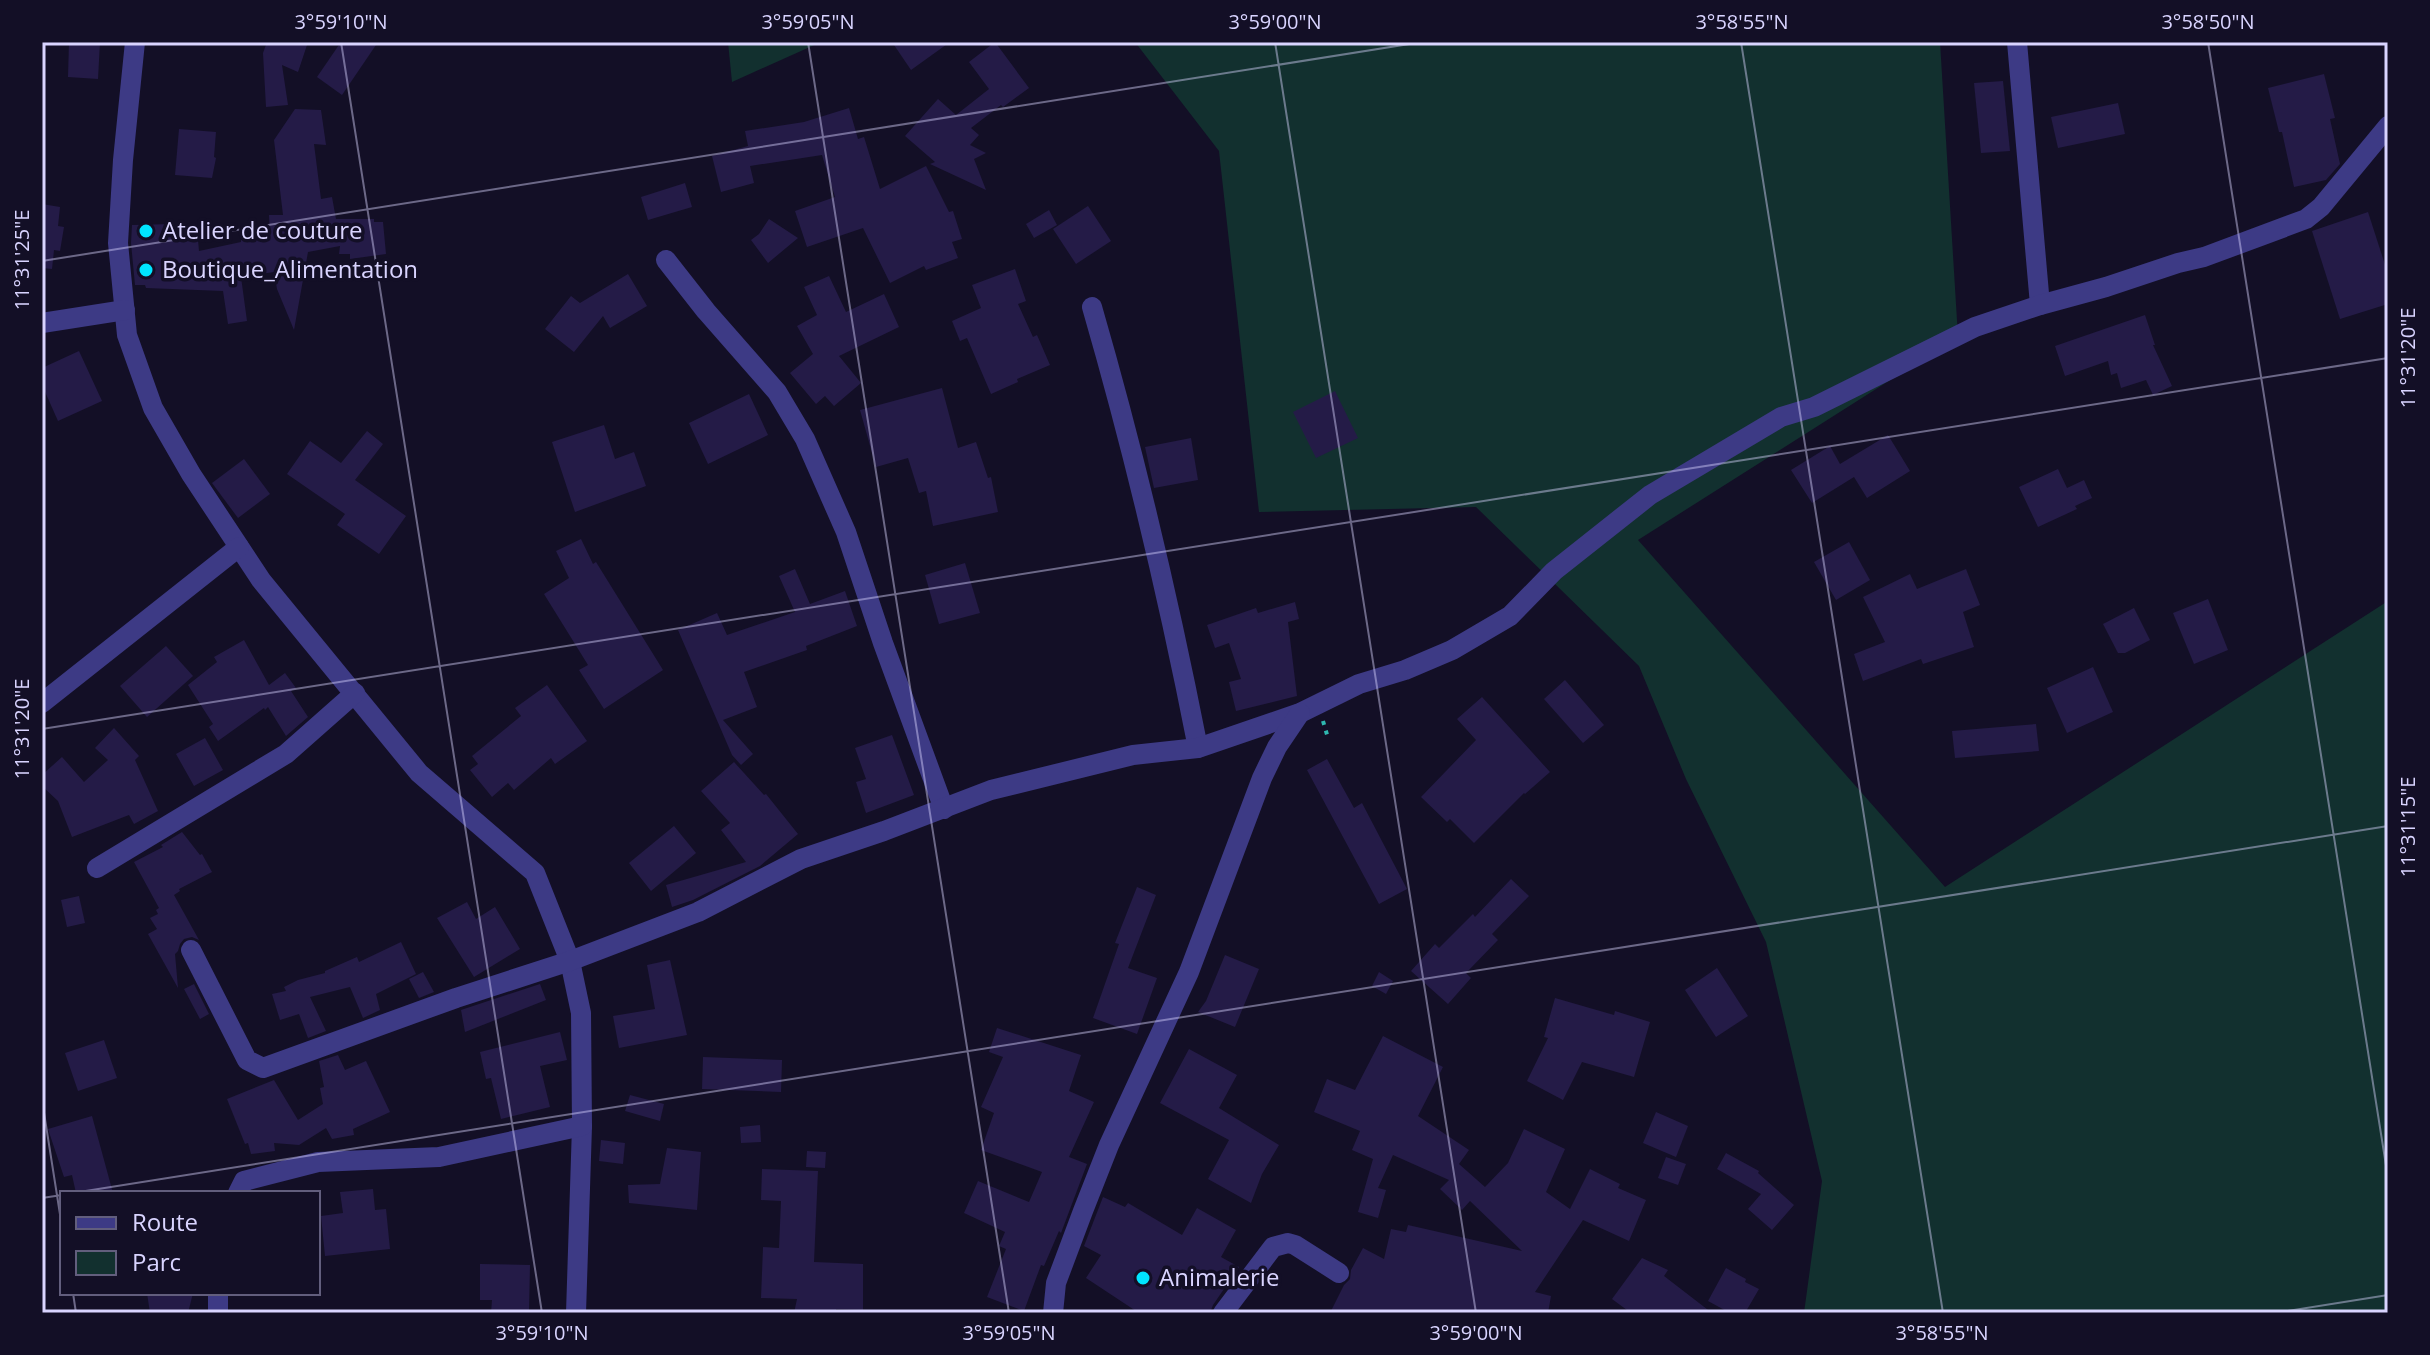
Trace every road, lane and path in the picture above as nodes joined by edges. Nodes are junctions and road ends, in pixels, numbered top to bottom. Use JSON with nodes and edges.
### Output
{"nodes":[{"id":1,"x":135,"y":42,"type":"edge"},
{"id":2,"x":2017,"y":42,"type":"edge"},
{"id":3,"x":2388,"y":126,"type":"edge"},
{"id":4,"x":666,"y":260,"type":"dead end"},
{"id":5,"x":2040,"y":305,"type":"junction"},
{"id":6,"x":1092,"y":307,"type":"dead end"},
{"id":7,"x":125,"y":310,"type":"junction"},
{"id":8,"x":42,"y":323,"type":"edge"},
{"id":9,"x":239,"y":547,"type":"junction"},
{"id":10,"x":355,"y":693,"type":"junction"},
{"id":11,"x":42,"y":703,"type":"edge"},
{"id":12,"x":1300,"y":713,"type":"junction"},
{"id":13,"x":1198,"y":748,"type":"junction"},
{"id":14,"x":944,"y":809,"type":"junction"},
{"id":15,"x":97,"y":868,"type":"dead end"},
{"id":16,"x":191,"y":950,"type":"dead end"},
{"id":17,"x":570,"y":961,"type":"junction"},
{"id":18,"x":582,"y":1126,"type":"junction"},
{"id":19,"x":239,"y":1191,"type":"edge"},
{"id":20,"x":1339,"y":1273,"type":"dead end"},
{"id":21,"x":576,"y":1313,"type":"edge"},
{"id":22,"x":1053,"y":1313,"type":"edge"},
{"id":23,"x":1223,"y":1313,"type":"edge"}],
"edges":[{"from":1,"to":7,"type":"street"},
{"from":2,"to":5,"type":"street"},
{"from":3,"to":5,"type":"street"},
{"from":4,"to":14,"type":"street"},
{"from":5,"to":12,"type":"street"},
{"from":6,"to":13,"type":"street"},
{"from":7,"to":8,"type":"street"},
{"from":7,"to":9,"type":"street"},
{"from":9,"to":10,"type":"street"},
{"from":9,"to":11,"type":"street"},
{"from":10,"to":15,"type":"street"},
{"from":10,"to":17,"type":"street"},
{"from":12,"to":13,"type":"street"},
{"from":12,"to":22,"type":"street"},
{"from":13,"to":14,"type":"street"},
{"from":14,"to":17,"type":"street"},
{"from":16,"to":17,"type":"street"},
{"from":17,"to":18,"type":"street"},
{"from":18,"to":19,"type":"street"},
{"from":18,"to":21,"type":"street"},
{"from":20,"to":23,"type":"street"}]}
